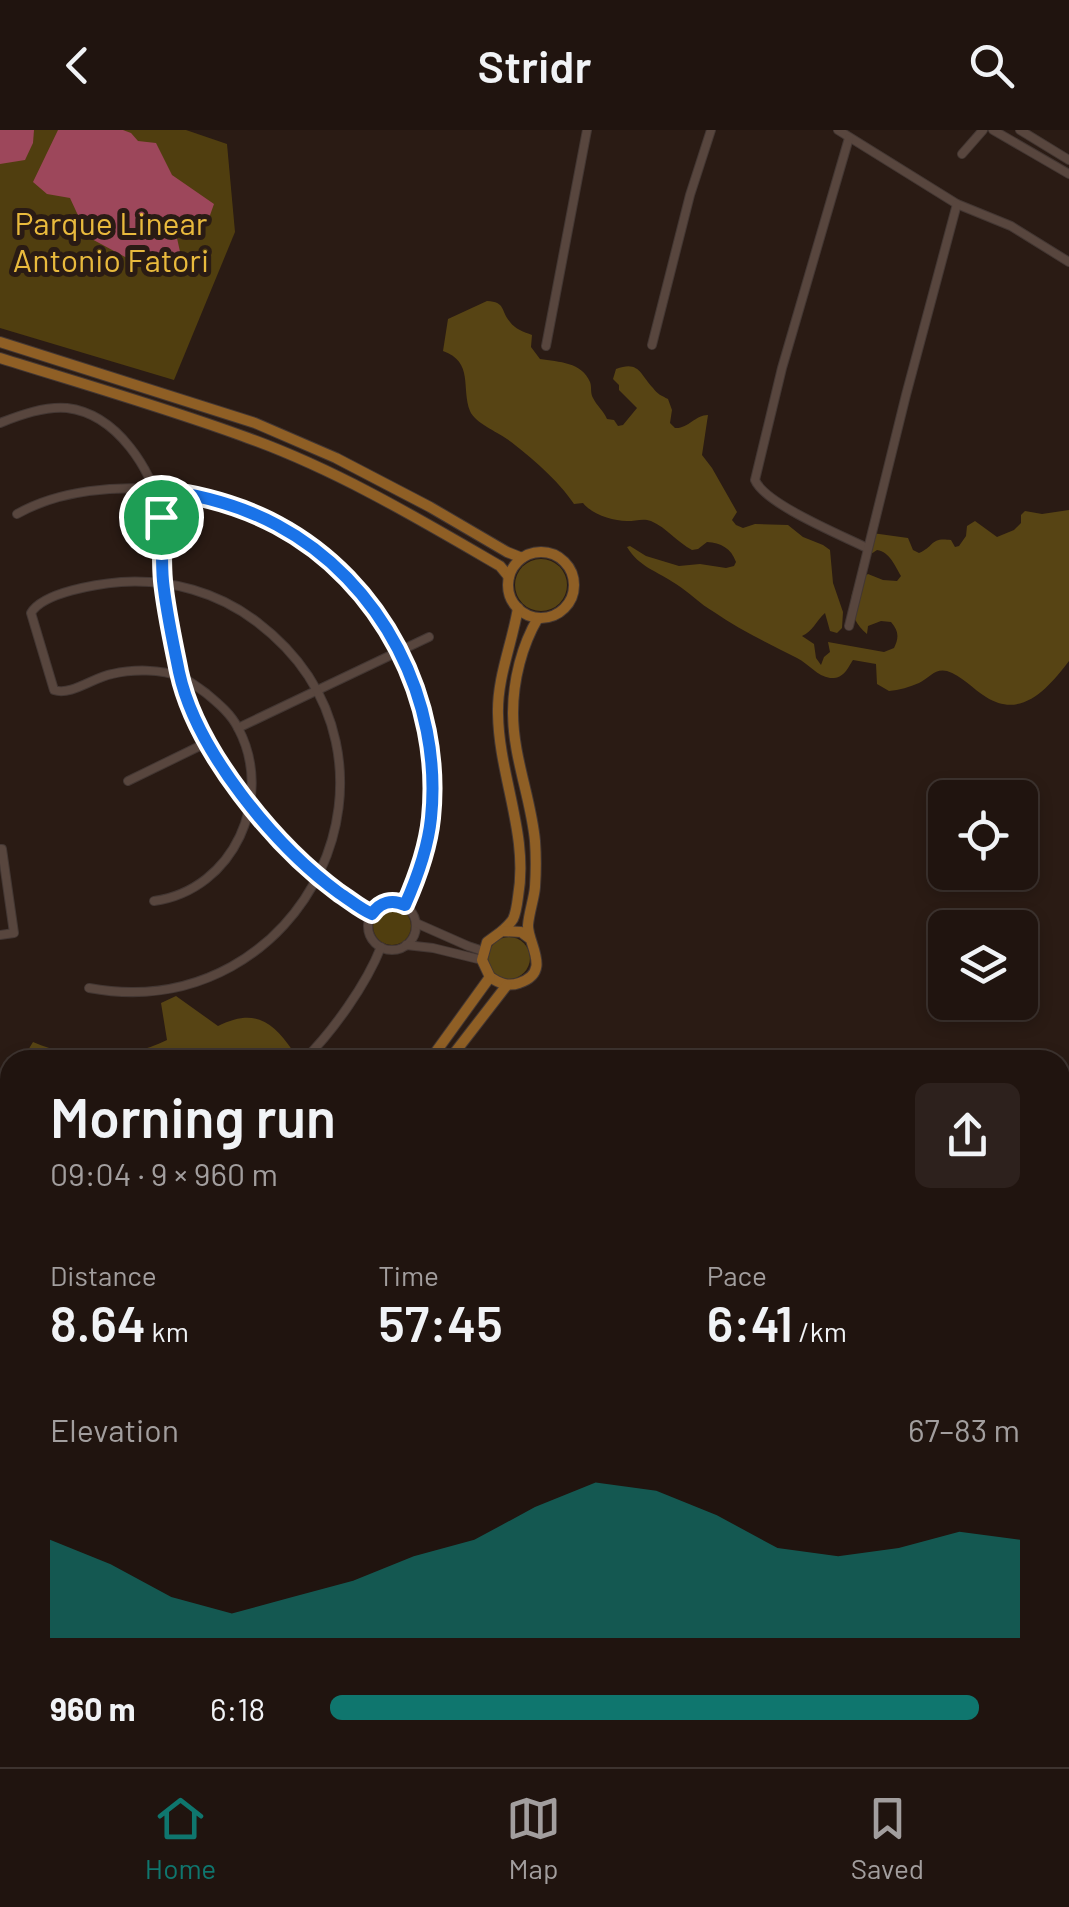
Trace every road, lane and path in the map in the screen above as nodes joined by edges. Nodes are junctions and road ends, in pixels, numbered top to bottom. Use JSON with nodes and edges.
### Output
{"nodes":[{"id":1,"x":587,"y":130,"type":"edge"},
{"id":2,"x":712,"y":130,"type":"edge"},
{"id":3,"x":838,"y":130,"type":"edge"},
{"id":4,"x":983,"y":130,"type":"edge"},
{"id":5,"x":993,"y":130,"type":"edge"},
{"id":6,"x":1020,"y":130,"type":"edge"},
{"id":7,"x":1047,"y":130,"type":"edge"},
{"id":8,"x":849,"y":138,"type":"junction"},
{"id":9,"x":1034,"y":138,"type":"junction"},
{"id":10,"x":1024,"y":148,"type":"junction"},
{"id":11,"x":962,"y":154,"type":"dead end"},
{"id":12,"x":1069,"y":160,"type":"edge"},
{"id":13,"x":1069,"y":174,"type":"edge"},
{"id":14,"x":957,"y":204,"type":"junction"},
{"id":15,"x":1069,"y":262,"type":"edge"},
{"id":16,"x":0,"y":342,"type":"edge"},
{"id":17,"x":652,"y":345,"type":"dead end"},
{"id":18,"x":546,"y":346,"type":"dead end"},
{"id":19,"x":0,"y":358,"type":"edge"},
{"id":20,"x":0,"y":423,"type":"edge"},
{"id":21,"x":154,"y":489,"type":"junction"},
{"id":22,"x":16,"y":514,"type":"dead end"},
{"id":23,"x":866,"y":548,"type":"junction"},
{"id":24,"x":522,"y":558,"type":"junction"},
{"id":25,"x":509,"y":576,"type":"junction"},
{"id":26,"x":163,"y":583,"type":"junction"},
{"id":27,"x":518,"y":608,"type":"junction"},
{"id":28,"x":538,"y":618,"type":"junction"},
{"id":29,"x":849,"y":626,"type":"dead end"},
{"id":30,"x":429,"y":637,"type":"dead end"},
{"id":31,"x":400,"y":651,"type":"junction"},
{"id":32,"x":180,"y":676,"type":"junction"},
{"id":33,"x":318,"y":690,"type":"junction"},
{"id":34,"x":238,"y":728,"type":"junction"},
{"id":35,"x":208,"y":742,"type":"junction"},
{"id":36,"x":128,"y":781,"type":"dead end"},
{"id":37,"x":252,"y":806,"type":"junction"},
{"id":38,"x":1,"y":849,"type":"edge"},
{"id":39,"x":318,"y":877,"type":"junction"},
{"id":40,"x":154,"y":901,"type":"dead end"},
{"id":41,"x":405,"y":905,"type":"junction"},
{"id":42,"x":372,"y":914,"type":"junction"},
{"id":43,"x":416,"y":923,"type":"junction"},
{"id":44,"x":502,"y":931,"type":"junction"},
{"id":45,"x":0,"y":936,"type":"edge"},
{"id":46,"x":529,"y":938,"type":"junction"},
{"id":47,"x":406,"y":945,"type":"junction"},
{"id":48,"x":381,"y":947,"type":"junction"},
{"id":49,"x":483,"y":955,"type":"junction"},
{"id":50,"x":490,"y":977,"type":"junction"},
{"id":51,"x":507,"y":985,"type":"junction"},
{"id":52,"x":88,"y":988,"type":"dead end"},
{"id":53,"x":315,"y":1050,"type":"edge"},
{"id":54,"x":437,"y":1050,"type":"edge"},
{"id":55,"x":457,"y":1050,"type":"edge"}],
"edges":[{"from":1,"to":18,"type":"street"},
{"from":2,"to":17,"type":"street"},
{"from":3,"to":8,"type":"street"},
{"from":4,"to":11,"type":"street"},
{"from":5,"to":10,"type":"street"},
{"from":6,"to":9,"type":"street"},
{"from":7,"to":9,"type":"street"},
{"from":8,"to":14,"type":"street"},
{"from":8,"to":23,"type":"street"},
{"from":9,"to":10,"type":"street"},
{"from":9,"to":12,"type":"street"},
{"from":10,"to":13,"type":"street"},
{"from":14,"to":15,"type":"street"},
{"from":14,"to":23,"type":"street"},
{"from":16,"to":24,"type":"main road"},
{"from":19,"to":25,"type":"main road"},
{"from":20,"to":21,"type":"street"},
{"from":21,"to":22,"type":"street"},
{"from":21,"to":26,"type":"street"},
{"from":21,"to":31,"type":"street"},
{"from":23,"to":29,"type":"street"},
{"from":24,"to":25,"type":"main road"},
{"from":24,"to":28,"type":"main road"},
{"from":25,"to":27,"type":"main road"},
{"from":26,"to":32,"type":"street"},
{"from":26,"to":32,"type":"street"},
{"from":26,"to":33,"type":"street"},
{"from":27,"to":28,"type":"main road"},
{"from":27,"to":44,"type":"main road"},
{"from":28,"to":46,"type":"main road"},
{"from":30,"to":31,"type":"street"},
{"from":31,"to":33,"type":"street"},
{"from":31,"to":41,"type":"street"},
{"from":32,"to":34,"type":"street"},
{"from":32,"to":35,"type":"street"},
{"from":33,"to":34,"type":"street"},
{"from":33,"to":39,"type":"street"},
{"from":34,"to":37,"type":"street"},
{"from":35,"to":36,"type":"street"},
{"from":35,"to":37,"type":"street"},
{"from":37,"to":39,"type":"street"},
{"from":37,"to":40,"type":"street"},
{"from":38,"to":45,"type":"street"},
{"from":39,"to":42,"type":"street"},
{"from":39,"to":52,"type":"street"},
{"from":41,"to":42,"type":"street"},
{"from":41,"to":43,"type":"street"},
{"from":42,"to":48,"type":"street"},
{"from":43,"to":47,"type":"street"},
{"from":43,"to":49,"type":"street"},
{"from":44,"to":46,"type":"main road"},
{"from":44,"to":49,"type":"main road"},
{"from":46,"to":51,"type":"main road"},
{"from":47,"to":48,"type":"street"},
{"from":47,"to":49,"type":"street"},
{"from":48,"to":53,"type":"street"},
{"from":49,"to":50,"type":"main road"},
{"from":50,"to":51,"type":"main road"},
{"from":50,"to":54,"type":"main road"},
{"from":51,"to":55,"type":"main road"}]}
